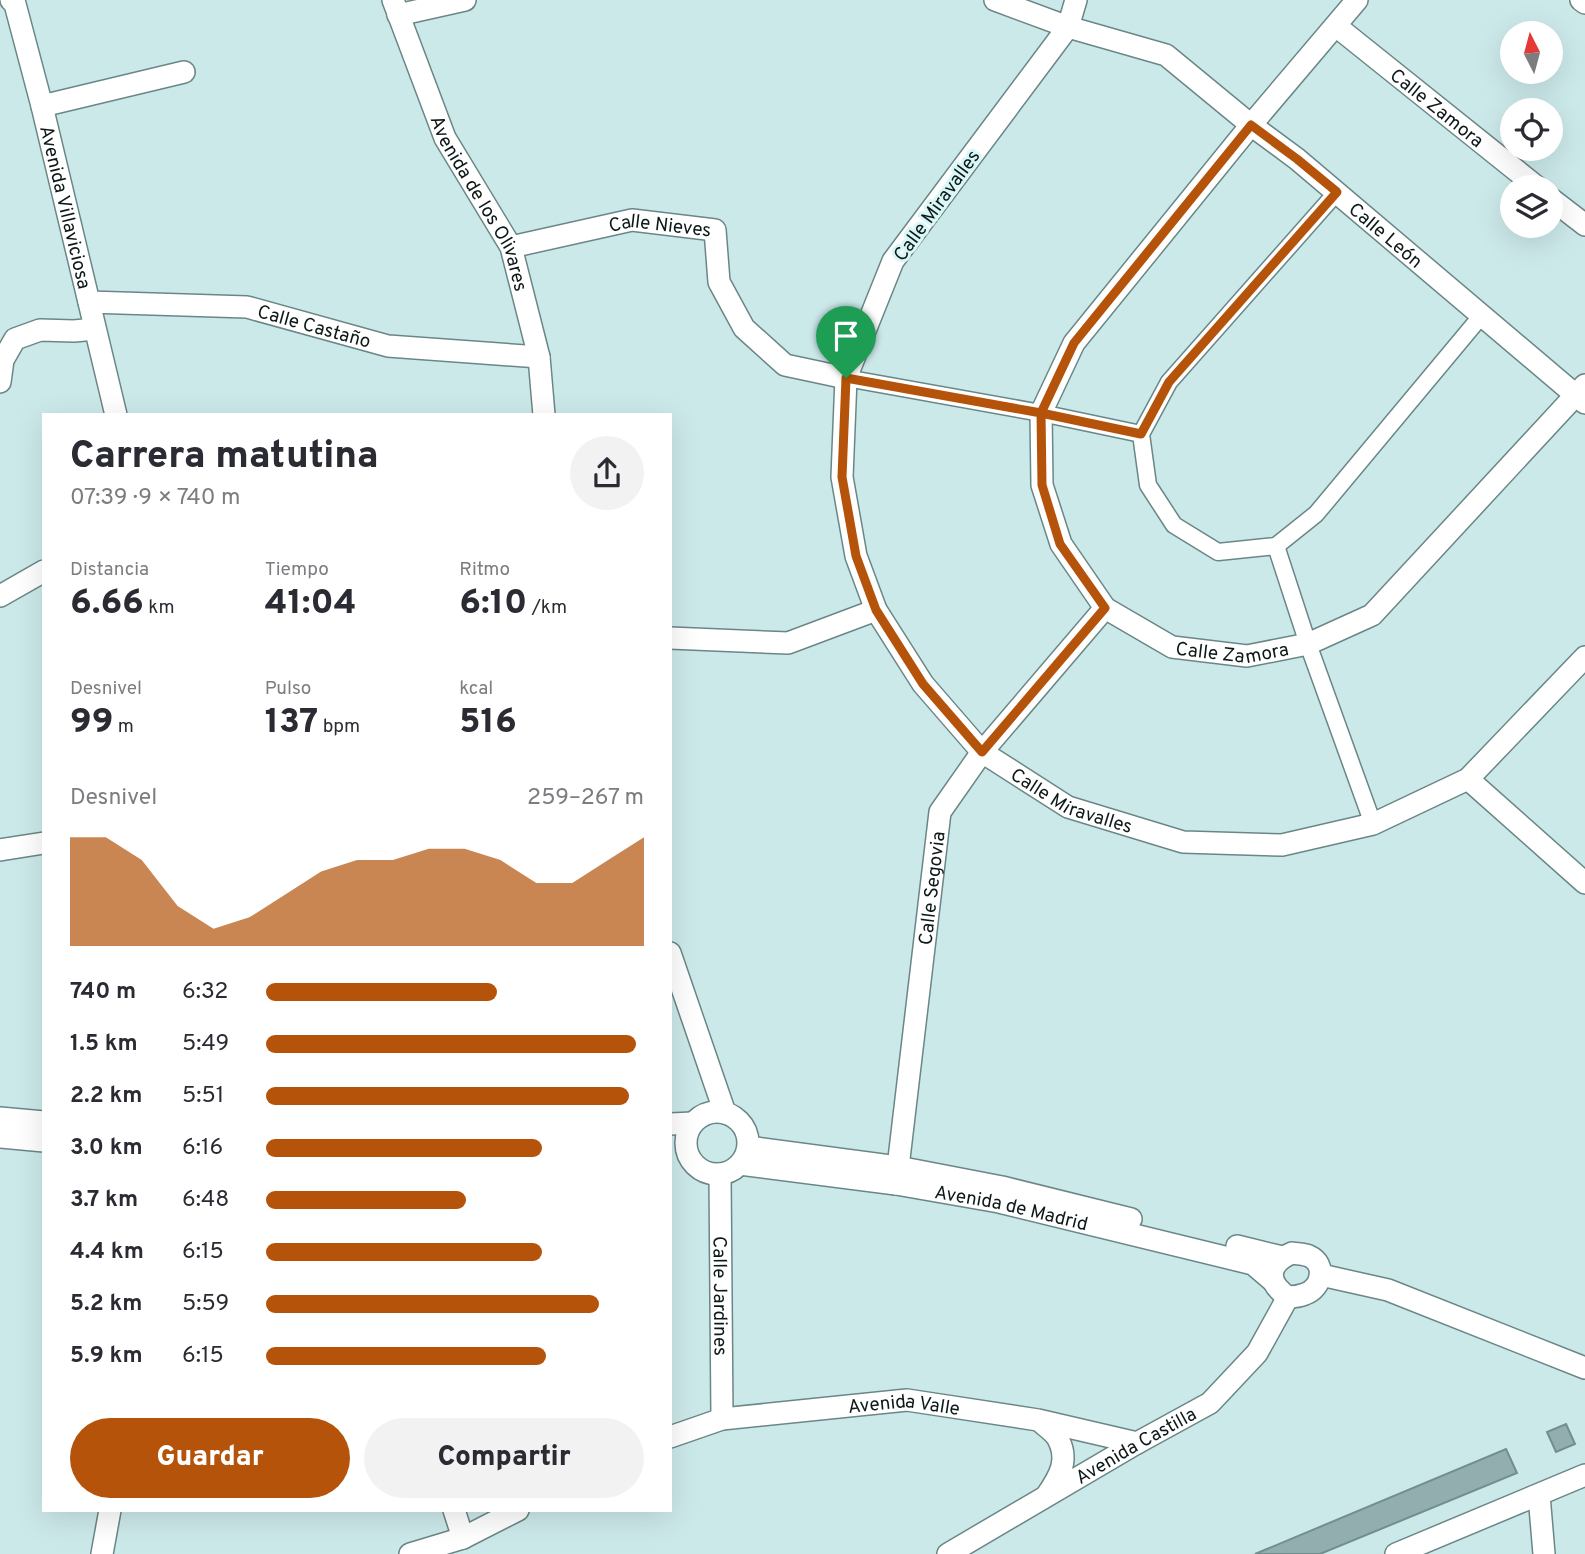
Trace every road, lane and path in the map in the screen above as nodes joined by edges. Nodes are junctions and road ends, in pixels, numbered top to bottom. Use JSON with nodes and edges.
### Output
{"nodes":[{"id":1,"x":11,"y":0,"type":"edge"},
{"id":2,"x":465,"y":0,"type":"edge"},
{"id":3,"x":995,"y":0,"type":"edge"},
{"id":4,"x":1076,"y":0,"type":"edge"},
{"id":5,"x":1357,"y":0,"type":"edge"},
{"id":6,"x":395,"y":7,"type":"edge"},
{"id":7,"x":1336,"y":26,"type":"junction"},
{"id":8,"x":1068,"y":27,"type":"junction"},
{"id":9,"x":184,"y":72,"type":"dead end"},
{"id":10,"x":42,"y":106,"type":"junction"},
{"id":11,"x":1251,"y":125,"type":"junction"},
{"id":12,"x":1522,"y":175,"type":"edge"},
{"id":13,"x":1337,"y":192,"type":"junction"},
{"id":14,"x":1563,"y":208,"type":"edge"},
{"id":15,"x":1585,"y":225,"type":"edge"},
{"id":16,"x":511,"y":247,"type":"junction"},
{"id":17,"x":89,"y":302,"type":"junction"},
{"id":18,"x":1482,"y":315,"type":"junction"},
{"id":19,"x":95,"y":329,"type":"junction"},
{"id":20,"x":539,"y":357,"type":"junction"},
{"id":21,"x":846,"y":378,"type":"junction"},
{"id":22,"x":0,"y":382,"type":"edge"},
{"id":23,"x":1582,"y":395,"type":"edge"},
{"id":24,"x":116,"y":413,"type":"edge"},
{"id":25,"x":544,"y":413,"type":"edge"},
{"id":26,"x":1041,"y":413,"type":"junction"},
{"id":27,"x":1141,"y":434,"type":"junction"},
{"id":28,"x":1276,"y":546,"type":"junction"},
{"id":29,"x":42,"y":572,"type":"edge"},
{"id":30,"x":0,"y":596,"type":"edge"},
{"id":31,"x":1105,"y":608,"type":"junction"},
{"id":32,"x":876,"y":610,"type":"junction"},
{"id":33,"x":672,"y":638,"type":"edge"},
{"id":34,"x":1308,"y":644,"type":"junction"},
{"id":35,"x":1585,"y":657,"type":"edge"},
{"id":36,"x":982,"y":752,"type":"junction"},
{"id":37,"x":1468,"y":779,"type":"junction"},
{"id":38,"x":1373,"y":824,"type":"junction"},
{"id":39,"x":42,"y":843,"type":"edge"},
{"id":40,"x":0,"y":850,"type":"edge"},
{"id":41,"x":1585,"y":883,"type":"edge"},
{"id":42,"x":672,"y":959,"type":"edge"},
{"id":43,"x":725,"y":1112,"type":"junction"},
{"id":44,"x":0,"y":1118,"type":"edge"},
{"id":45,"x":42,"y":1122,"type":"edge"},
{"id":46,"x":672,"y":1124,"type":"edge"},
{"id":47,"x":693,"y":1124,"type":"junction"},
{"id":48,"x":0,"y":1137,"type":"edge"},
{"id":49,"x":42,"y":1141,"type":"edge"},
{"id":50,"x":744,"y":1156,"type":"junction"},
{"id":51,"x":680,"y":1158,"type":"edge"},
{"id":52,"x":720,"y":1174,"type":"junction"},
{"id":53,"x":897,"y":1175,"type":"junction"},
{"id":54,"x":1282,"y":1257,"type":"junction"},
{"id":55,"x":1321,"y":1275,"type":"junction"},
{"id":56,"x":1273,"y":1281,"type":"junction"},
{"id":57,"x":1289,"y":1297,"type":"junction"},
{"id":58,"x":1585,"y":1368,"type":"edge"},
{"id":59,"x":722,"y":1419,"type":"junction"},
{"id":60,"x":1038,"y":1420,"type":"junction"},
{"id":61,"x":672,"y":1436,"type":"edge"},
{"id":62,"x":1137,"y":1443,"type":"junction"},
{"id":63,"x":1585,"y":1475,"type":"edge"},
{"id":64,"x":1047,"y":1495,"type":"junction"},
{"id":65,"x":1539,"y":1495,"type":"junction"},
{"id":66,"x":110,"y":1512,"type":"edge"},
{"id":67,"x":455,"y":1512,"type":"edge"},
{"id":68,"x":513,"y":1512,"type":"edge"},
{"id":69,"x":463,"y":1538,"type":"junction"},
{"id":70,"x":102,"y":1554,"type":"edge"},
{"id":71,"x":410,"y":1554,"type":"edge"},
{"id":72,"x":948,"y":1554,"type":"edge"},
{"id":73,"x":1396,"y":1554,"type":"edge"},
{"id":74,"x":1544,"y":1554,"type":"edge"}],
"edges":[{"from":1,"to":10,"type":"street","name":"Avenida Villaviciosa"},
{"from":2,"to":6,"type":"street"},
{"from":3,"to":8,"type":"street","name":"Calle León"},
{"from":4,"to":8,"type":"street","name":"Calle Miravalles"},
{"from":5,"to":7,"type":"street","name":"Calle Zamora"},
{"from":6,"to":16,"type":"street","name":"Avenida de los Olivares"},
{"from":7,"to":11,"type":"street","name":"Calle Zamora"},
{"from":7,"to":12,"type":"street","name":"Calle Zamora"},
{"from":8,"to":11,"type":"street","name":"Calle León"},
{"from":8,"to":21,"type":"street","name":"Calle Miravalles"},
{"from":9,"to":10,"type":"street"},
{"from":10,"to":17,"type":"street","name":"Avenida Villaviciosa"},
{"from":11,"to":13,"type":"street","name":"Calle León"},
{"from":11,"to":26,"type":"street","name":"Calle Zamora"},
{"from":13,"to":18,"type":"street","name":"Calle León"},
{"from":13,"to":27,"type":"street"},
{"from":14,"to":15,"type":"street"},
{"from":16,"to":20,"type":"street","name":"Avenida de los Olivares"},
{"from":16,"to":21,"type":"street","name":"Calle Nieves"},
{"from":17,"to":19,"type":"street","name":"Avenida Villaviciosa"},
{"from":17,"to":20,"type":"street","name":"Calle Castaño"},
{"from":18,"to":23,"type":"street","name":"Calle León"},
{"from":18,"to":28,"type":"street"},
{"from":19,"to":22,"type":"street"},
{"from":19,"to":24,"type":"street","name":"Avenida Villaviciosa"},
{"from":20,"to":25,"type":"street","name":"Avenida de los Olivares"},
{"from":21,"to":26,"type":"street"},
{"from":21,"to":32,"type":"street","name":"Calle Miravalles"},
{"from":23,"to":34,"type":"street","name":"Calle Zamora"},
{"from":26,"to":27,"type":"street"},
{"from":26,"to":31,"type":"street","name":"Calle Zamora"},
{"from":27,"to":28,"type":"street"},
{"from":28,"to":34,"type":"street"},
{"from":29,"to":30,"type":"street"},
{"from":31,"to":34,"type":"street","name":"Calle Zamora"},
{"from":31,"to":36,"type":"street","name":"Calle Segovia"},
{"from":32,"to":33,"type":"street"},
{"from":32,"to":36,"type":"street","name":"Calle Miravalles"},
{"from":34,"to":38,"type":"street"},
{"from":35,"to":37,"type":"street","name":"Calle Miravalles"},
{"from":36,"to":38,"type":"street","name":"Calle Miravalles"},
{"from":36,"to":53,"type":"street","name":"Calle Segovia"},
{"from":37,"to":38,"type":"street","name":"Calle Miravalles"},
{"from":37,"to":41,"type":"street"},
{"from":39,"to":40,"type":"street"},
{"from":42,"to":43,"type":"street"},
{"from":43,"to":47,"type":"street"},
{"from":43,"to":50,"type":"street"},
{"from":44,"to":45,"type":"street"},
{"from":46,"to":47,"type":"street"},
{"from":47,"to":51,"type":"street"},
{"from":48,"to":49,"type":"street"},
{"from":50,"to":52,"type":"street"},
{"from":50,"to":53,"type":"street","name":"Avenida de Madrid"},
{"from":51,"to":52,"type":"street"},
{"from":52,"to":59,"type":"street","name":"Calle Jardines"},
{"from":53,"to":54,"type":"street","name":"Avenida de Madrid"},
{"from":53,"to":56,"type":"street","name":"Avenida de Madrid"},
{"from":54,"to":55,"type":"street"},
{"from":54,"to":56,"type":"street"},
{"from":55,"to":57,"type":"street"},
{"from":55,"to":58,"type":"street"},
{"from":56,"to":57,"type":"street"},
{"from":57,"to":62,"type":"street","name":"Avenida Castilla"},
{"from":59,"to":60,"type":"street","name":"Avenida Valle"},
{"from":59,"to":61,"type":"street","name":"Avenida Valle"},
{"from":60,"to":62,"type":"street","name":"Avenida Valle"},
{"from":60,"to":64,"type":"street"},
{"from":62,"to":64,"type":"street","name":"Avenida Castilla"},
{"from":63,"to":65,"type":"street"},
{"from":64,"to":72,"type":"street","name":"Avenida Castilla"},
{"from":65,"to":73,"type":"street"},
{"from":65,"to":74,"type":"street"},
{"from":66,"to":70,"type":"street"},
{"from":67,"to":69,"type":"street"},
{"from":68,"to":69,"type":"street"},
{"from":69,"to":71,"type":"street"}]}
